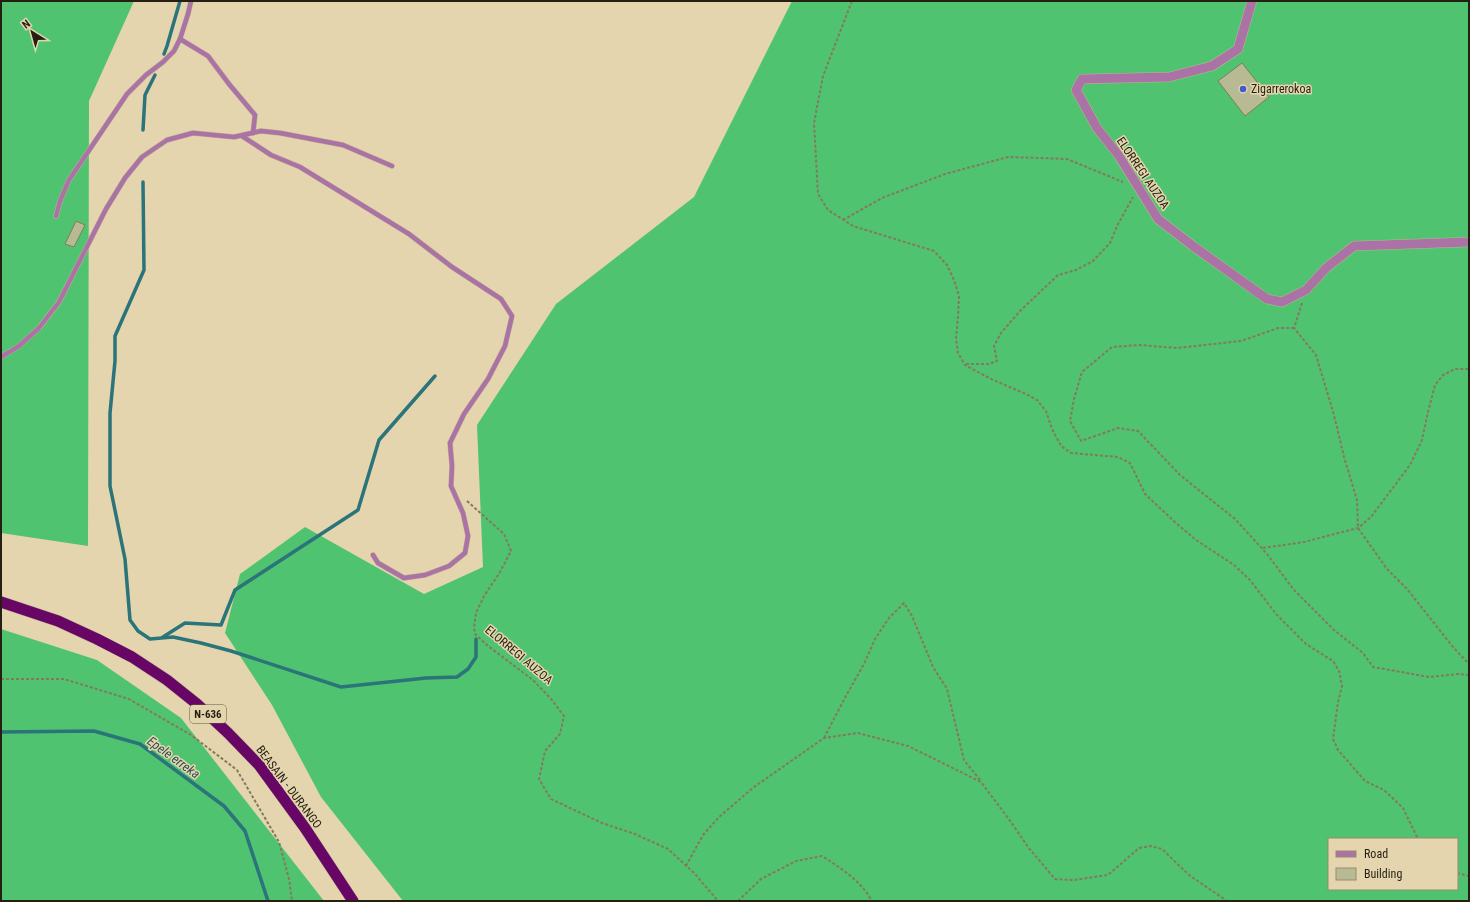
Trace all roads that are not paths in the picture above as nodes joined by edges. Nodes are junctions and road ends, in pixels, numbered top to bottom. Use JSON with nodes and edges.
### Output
{"nodes":[{"id":1,"x":190,"y":1,"type":"edge"},
{"id":2,"x":1252,"y":1,"type":"edge"},
{"id":3,"x":180,"y":39,"type":"junction"},
{"id":4,"x":253,"y":133,"type":"junction"},
{"id":5,"x":242,"y":136,"type":"junction"},
{"id":6,"x":392,"y":166,"type":"dead end"},
{"id":7,"x":56,"y":216,"type":"dead end"},
{"id":8,"x":1469,"y":242,"type":"edge"},
{"id":9,"x":1,"y":357,"type":"edge"},
{"id":10,"x":373,"y":555,"type":"dead end"},
{"id":11,"x":1,"y":602,"type":"edge"},
{"id":12,"x":353,"y":901,"type":"edge"}],
"edges":[{"from":1,"to":3,"type":"lane"},
{"from":2,"to":8,"type":"street","name":"ELORREGI AUZOA"},
{"from":3,"to":4,"type":"lane"},
{"from":3,"to":7,"type":"lane"},
{"from":4,"to":5,"type":"lane"},
{"from":4,"to":6,"type":"lane"},
{"from":5,"to":9,"type":"lane"},
{"from":5,"to":10,"type":"lane"},
{"from":11,"to":12,"type":"highway","name":"BEASAIN - DURANGO","number":"N-636"}]}
